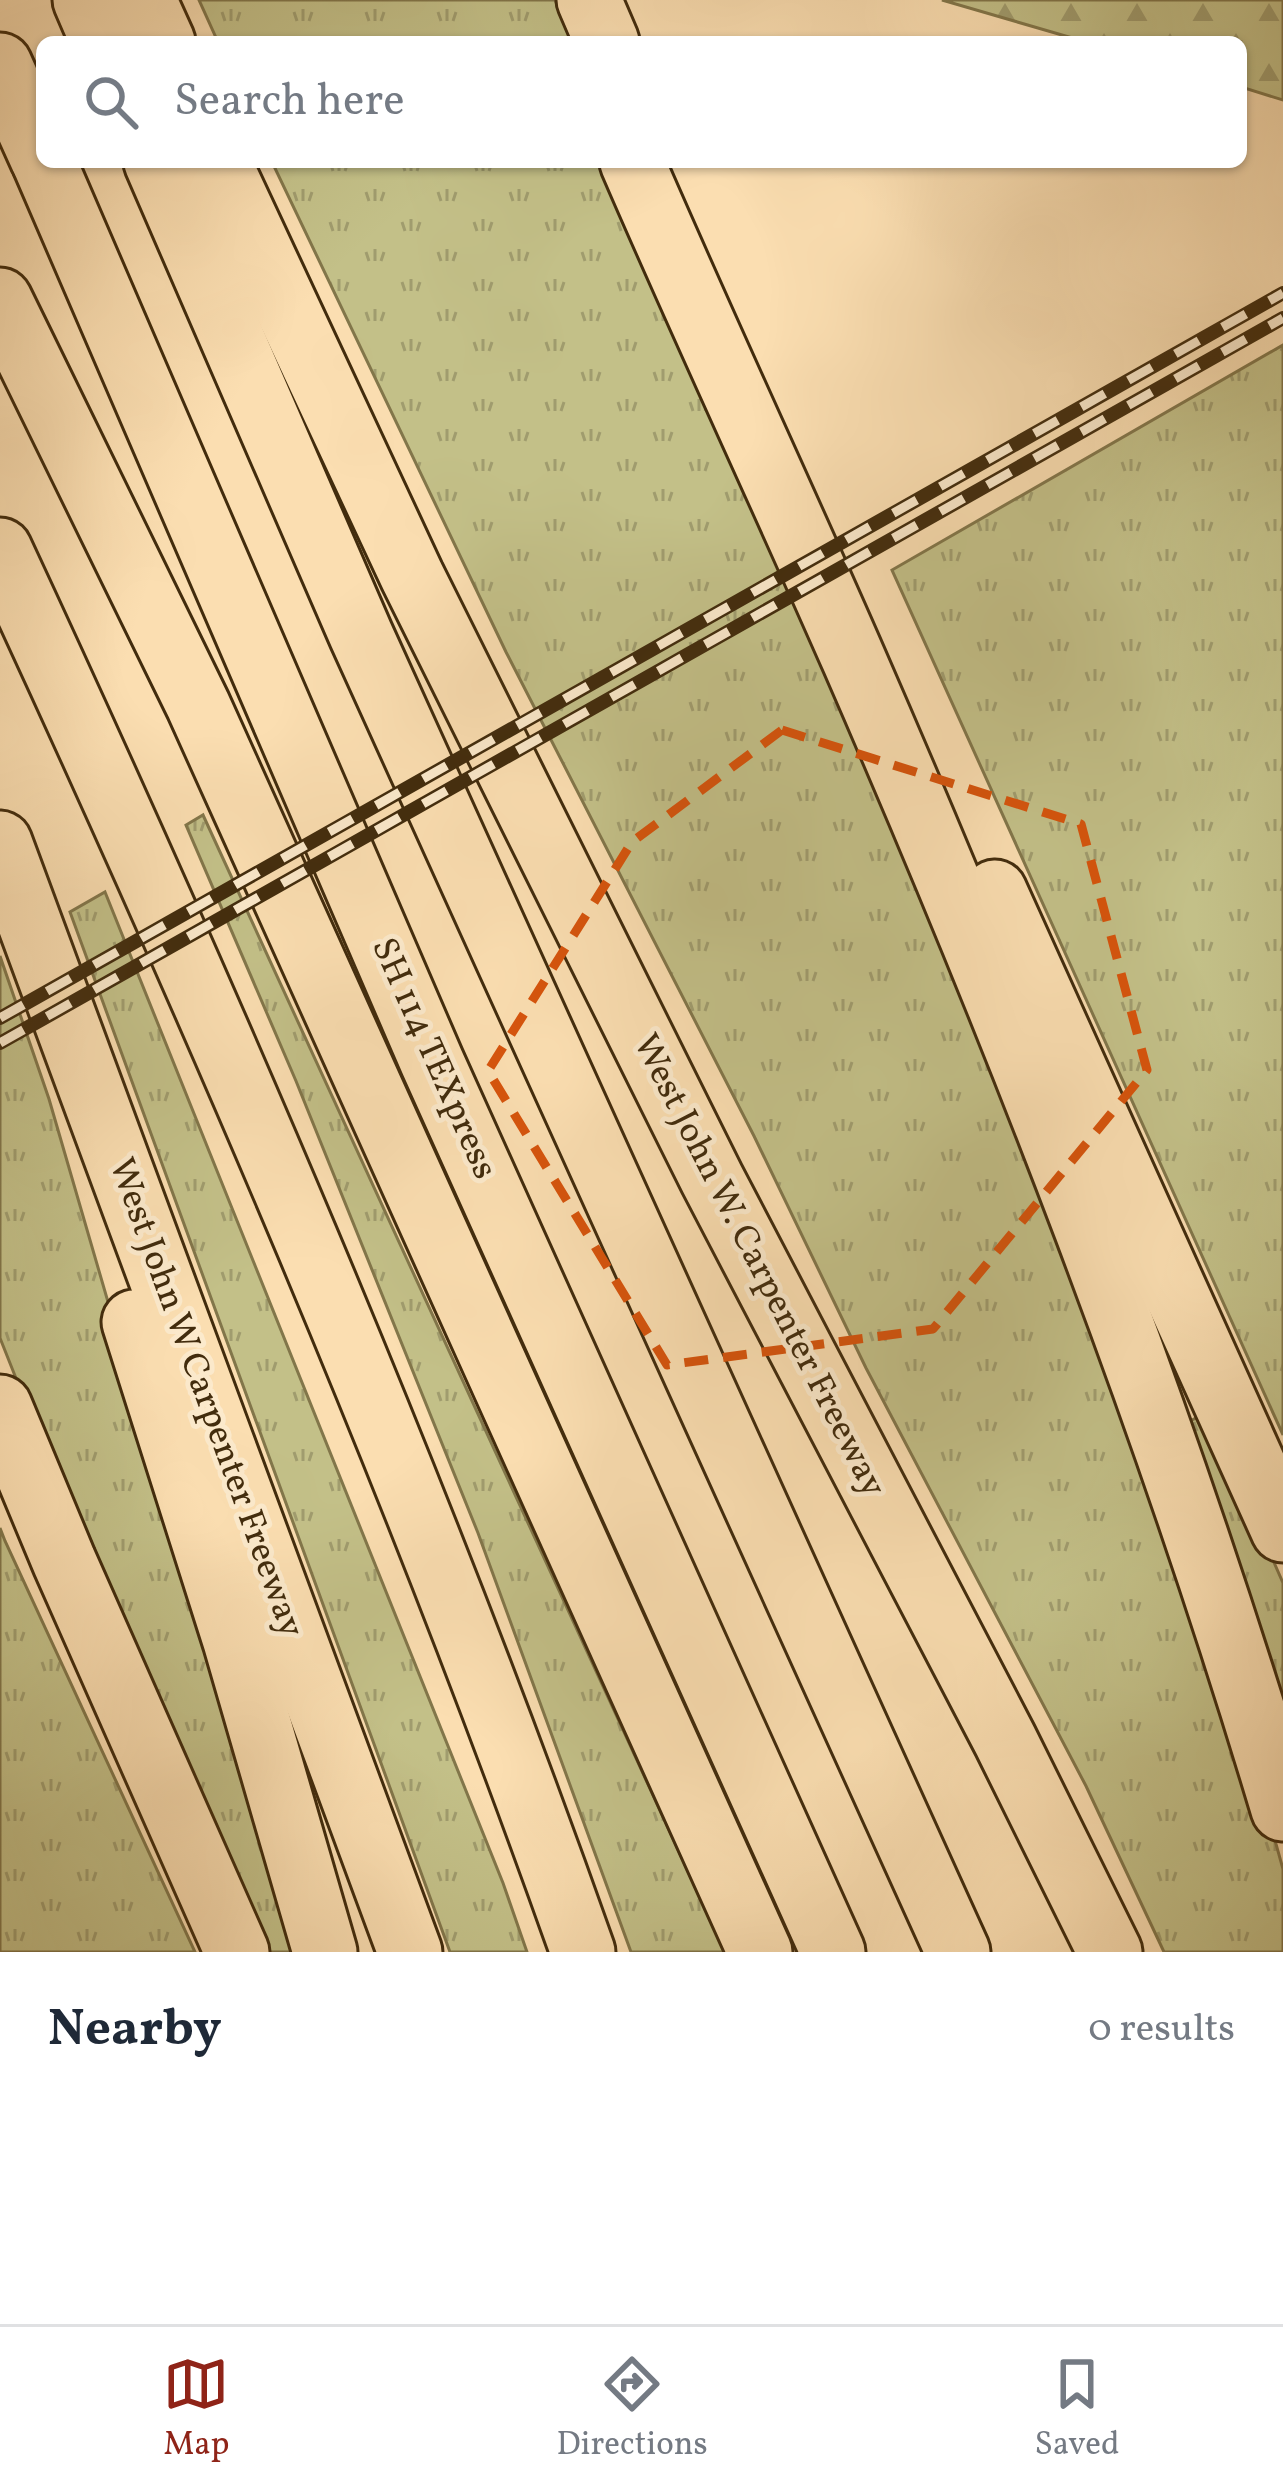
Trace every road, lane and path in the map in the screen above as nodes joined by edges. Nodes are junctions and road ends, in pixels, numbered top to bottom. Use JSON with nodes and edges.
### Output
{"nodes":[{"id":1,"x":85,"y":0,"type":"edge"},
{"id":2,"x":144,"y":0,"type":"edge"},
{"id":3,"x":590,"y":0,"type":"edge"},
{"id":4,"x":101,"y":36,"type":"edge"},
{"id":5,"x":160,"y":36,"type":"edge"},
{"id":6,"x":605,"y":36,"type":"edge"},
{"id":7,"x":0,"y":65,"type":"edge"},
{"id":8,"x":36,"y":145,"type":"edge"},
{"id":9,"x":46,"y":168,"type":"edge"},
{"id":10,"x":159,"y":168,"type":"edge"},
{"id":11,"x":222,"y":168,"type":"edge"},
{"id":12,"x":635,"y":168,"type":"edge"},
{"id":13,"x":665,"y":168,"type":"edge"},
{"id":14,"x":0,"y":300,"type":"edge"},
{"id":15,"x":0,"y":550,"type":"edge"},
{"id":16,"x":0,"y":843,"type":"edge"},
{"id":17,"x":148,"y":1246,"type":"junction"},
{"id":18,"x":0,"y":1407,"type":"edge"},
{"id":19,"x":1283,"y":1530,"type":"edge"},
{"id":20,"x":1283,"y":1808,"type":"edge"},
{"id":21,"x":237,"y":1952,"type":"edge"},
{"id":22,"x":326,"y":1952,"type":"edge"},
{"id":23,"x":410,"y":1952,"type":"edge"},
{"id":24,"x":583,"y":1952,"type":"edge"},
{"id":25,"x":760,"y":1952,"type":"edge"},
{"id":26,"x":833,"y":1952,"type":"edge"},
{"id":27,"x":958,"y":1952,"type":"edge"},
{"id":28,"x":1110,"y":1952,"type":"edge"}],
"edges":[{"from":1,"to":4,"type":"highway"},
{"from":2,"to":5,"type":"highway"},
{"from":3,"to":6,"type":"highway"},
{"from":7,"to":8,"type":"highway","name":"SH 114 TEXpress"},
{"from":9,"to":26,"type":"highway","name":"SH 114 TEXpress"},
{"from":10,"to":27,"type":"highway"},
{"from":11,"to":28,"type":"highway","name":"West John W. Carpenter Freeway"},
{"from":12,"to":20,"type":"highway"},
{"from":13,"to":19,"type":"highway"},
{"from":14,"to":25,"type":"highway","name":"SH 114 TEXpress"},
{"from":15,"to":24,"type":"highway"},
{"from":16,"to":17,"type":"highway","name":"West John W Carpenter Freeway"},
{"from":17,"to":22,"type":"highway"},
{"from":17,"to":23,"type":"highway","name":"West John W Carpenter Freeway"},
{"from":18,"to":21,"type":"highway"}]}
